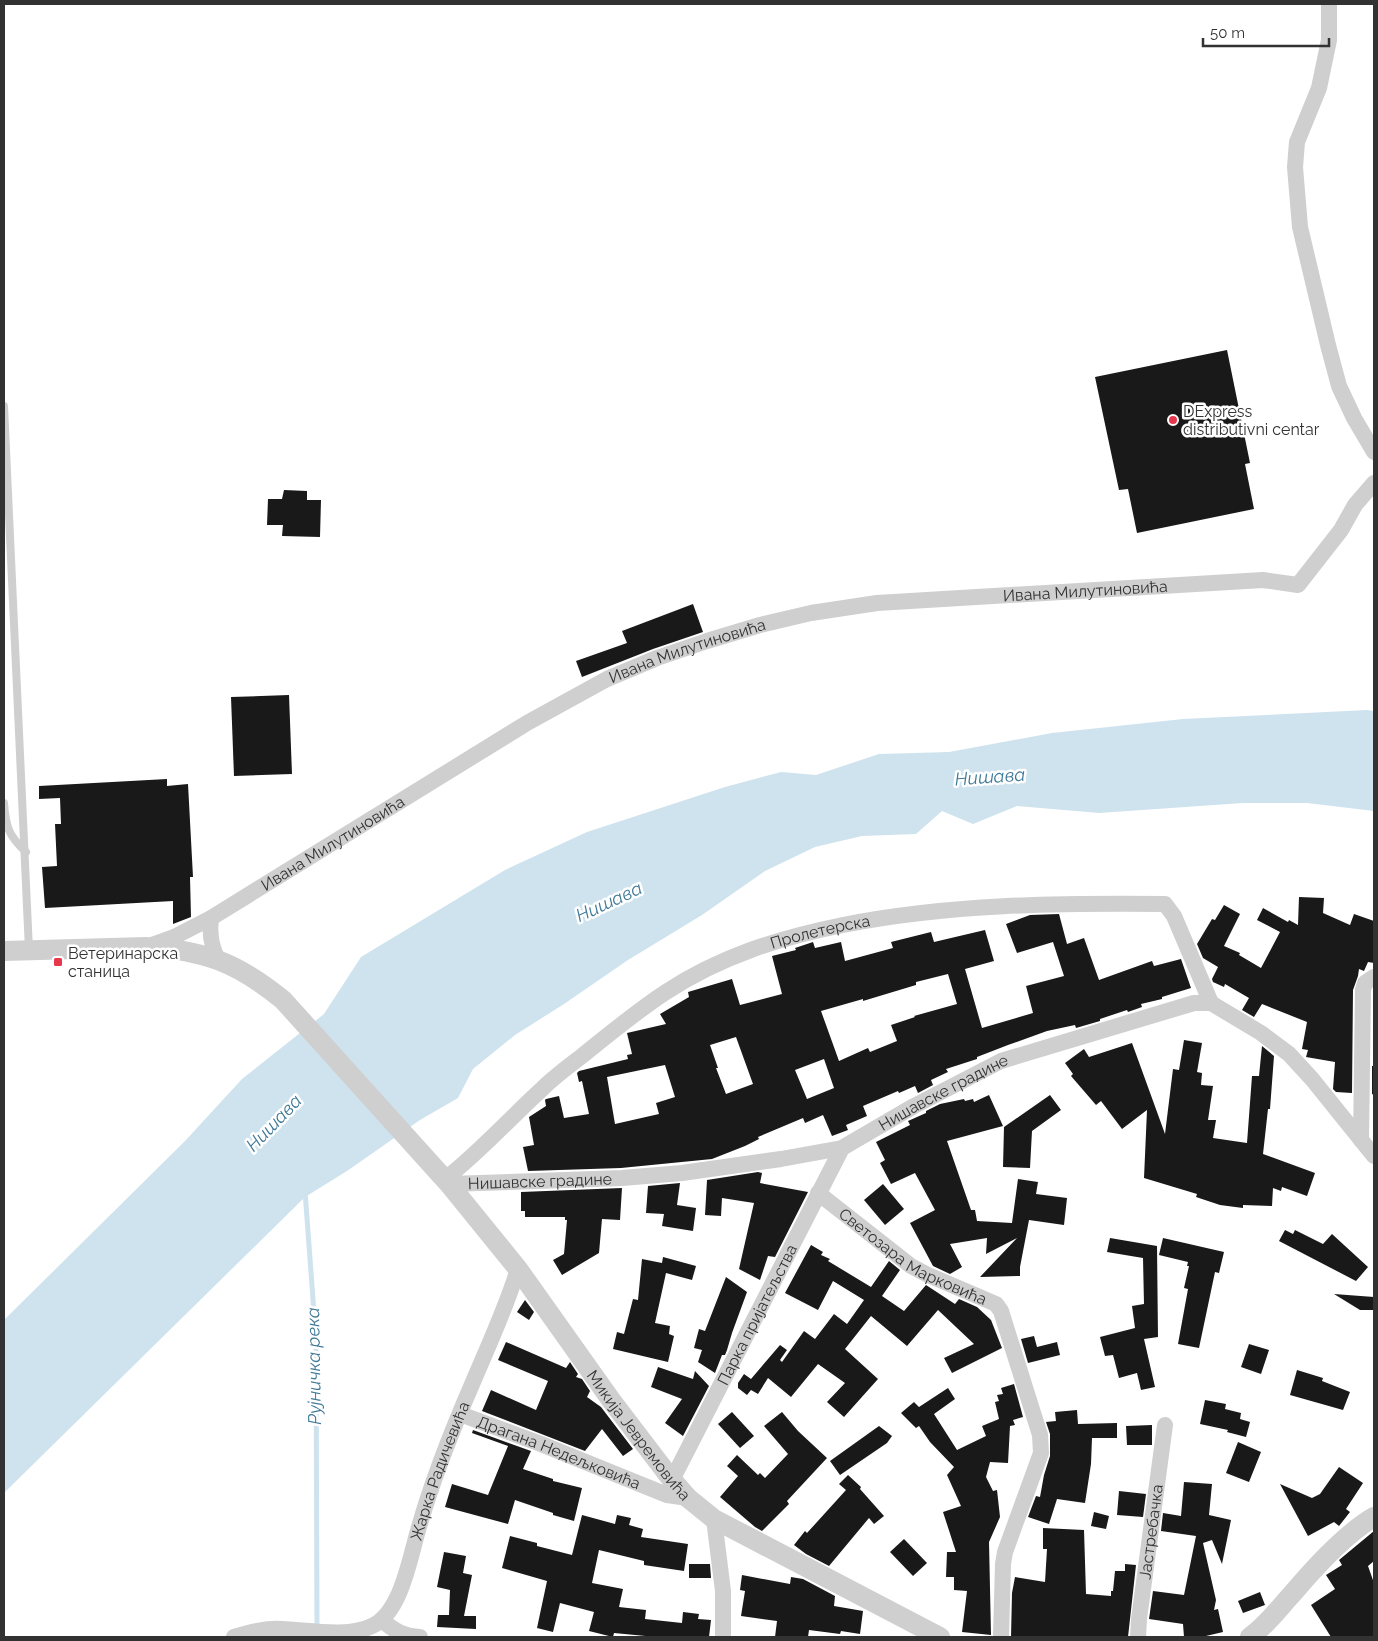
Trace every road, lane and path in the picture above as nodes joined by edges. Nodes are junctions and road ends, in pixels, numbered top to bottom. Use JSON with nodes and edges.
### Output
{"nodes":[{"id":1,"x":1329,"y":4,"type":"edge"},
{"id":2,"x":4,"y":406,"type":"edge"},
{"id":3,"x":1374,"y":452,"type":"edge"},
{"id":4,"x":1374,"y":483,"type":"edge"},
{"id":5,"x":4,"y":803,"type":"edge"},
{"id":6,"x":26,"y":852,"type":"junction"},
{"id":7,"x":211,"y":918,"type":"junction"},
{"id":8,"x":146,"y":947,"type":"junction"},
{"id":9,"x":29,"y":950,"type":"junction"},
{"id":10,"x":4,"y":951,"type":"edge"},
{"id":11,"x":217,"y":958,"type":"junction"},
{"id":12,"x":1374,"y":977,"type":"edge"},
{"id":13,"x":1211,"y":1003,"type":"junction"},
{"id":14,"x":1361,"y":1140,"type":"junction"},
{"id":15,"x":414,"y":1144,"type":"joint"},
{"id":16,"x":842,"y":1148,"type":"junction"},
{"id":17,"x":1374,"y":1156,"type":"edge"},
{"id":18,"x":447,"y":1182,"type":"junction"},
{"id":19,"x":818,"y":1194,"type":"junction"},
{"id":20,"x":518,"y":1269,"type":"junction"},
{"id":21,"x":460,"y":1414,"type":"junction"},
{"id":22,"x":1165,"y":1425,"type":"dead end"},
{"id":23,"x":672,"y":1480,"type":"junction"},
{"id":24,"x":688,"y":1498,"type":"junction"},
{"id":25,"x":1374,"y":1517,"type":"edge"},
{"id":26,"x":714,"y":1519,"type":"junction"},
{"id":27,"x":382,"y":1620,"type":"junction"},
{"id":28,"x":234,"y":1637,"type":"edge"},
{"id":29,"x":420,"y":1637,"type":"edge"},
{"id":30,"x":723,"y":1637,"type":"edge"},
{"id":31,"x":940,"y":1637,"type":"edge"},
{"id":32,"x":1002,"y":1637,"type":"edge"},
{"id":33,"x":1138,"y":1637,"type":"edge"},
{"id":34,"x":1250,"y":1637,"type":"edge"}],
"edges":[{"from":1,"to":3,"type":"street"},
{"from":2,"to":6,"type":"lane"},
{"from":4,"to":7,"type":"street","name":"Ивана Милутиновића"},
{"from":5,"to":6,"type":"lane"},
{"from":6,"to":9,"type":"lane"},
{"from":7,"to":8,"type":"street","name":"Ивана Милутиновића"},
{"from":7,"to":11,"type":"street"},
{"from":8,"to":9,"type":"street","name":"Ивана Милутиновића"},
{"from":8,"to":11,"type":"street","name":"Ивана Милутиновића"},
{"from":9,"to":10,"type":"street","name":"Ивана Милутиновића"},
{"from":11,"to":15,"type":"street","name":"Ивана Милутиновића"},
{"from":12,"to":14,"type":"street"},
{"from":13,"to":14,"type":"street"},
{"from":13,"to":16,"type":"street","name":"Нишавске градине"},
{"from":13,"to":18,"type":"street","name":"Пролетерска"},
{"from":14,"to":17,"type":"street"},
{"from":15,"to":18,"type":"street","name":"Микија Јевремовића"},
{"from":16,"to":18,"type":"street","name":"Нишавске градине"},
{"from":16,"to":19,"type":"street","name":"Парка пријатељства"},
{"from":18,"to":20,"type":"street","name":"Микија Јевремовића"},
{"from":19,"to":23,"type":"street","name":"Парка пријатељства"},
{"from":19,"to":32,"type":"street","name":"Светозара Марковића"},
{"from":20,"to":21,"type":"street","name":"Жарка Радичевића"},
{"from":20,"to":23,"type":"street","name":"Микија Јевремовића"},
{"from":21,"to":24,"type":"street","name":"Драгана Недељковића"},
{"from":21,"to":27,"type":"street","name":"Жарка Радичевића"},
{"from":22,"to":33,"type":"street","name":"Јастребачка"},
{"from":23,"to":24,"type":"street","name":"Микија Јевремовића"},
{"from":24,"to":26,"type":"street","name":"Микија Јевремовића"},
{"from":25,"to":34,"type":"street"},
{"from":26,"to":30,"type":"street"},
{"from":26,"to":31,"type":"street","name":"Микија Јевремовића"},
{"from":27,"to":28,"type":"street"},
{"from":27,"to":29,"type":"street"}]}
